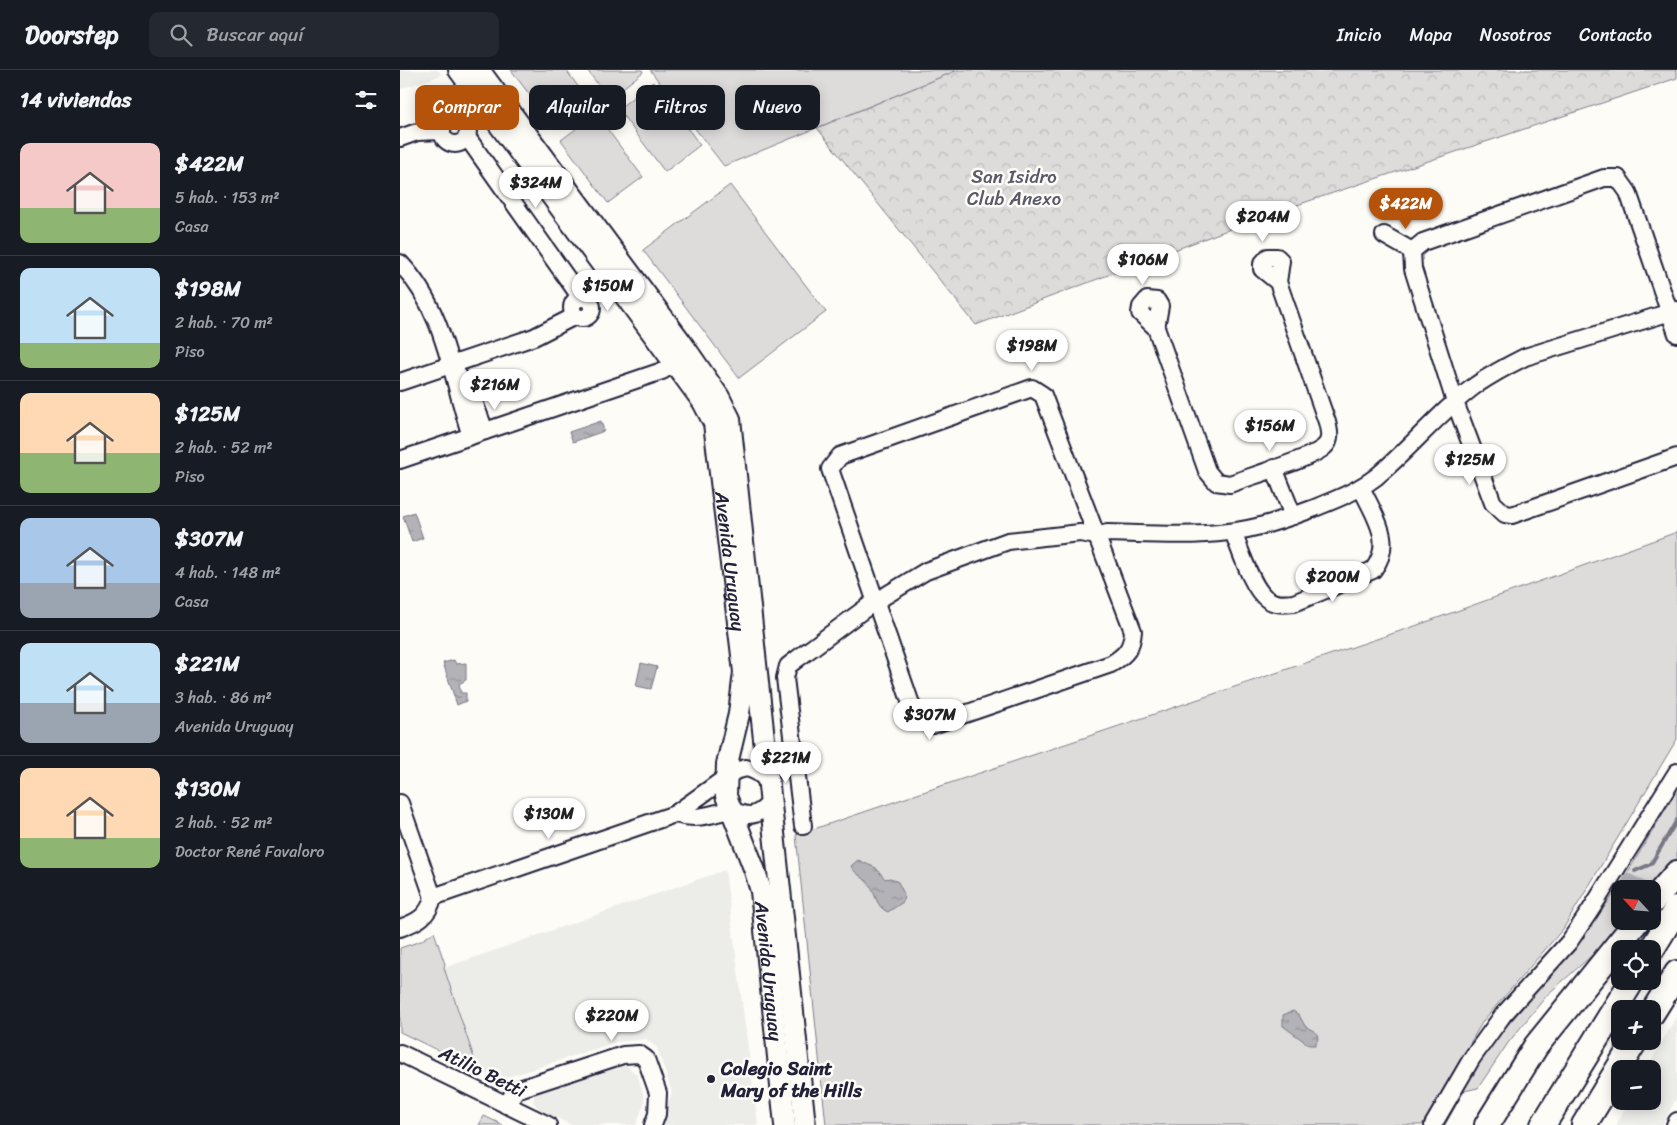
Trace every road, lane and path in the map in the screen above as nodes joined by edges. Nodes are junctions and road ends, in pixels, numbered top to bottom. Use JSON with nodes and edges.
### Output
{"nodes":[{"id":1,"x":459,"y":70,"type":"edge"},
{"id":2,"x":479,"y":70,"type":"edge"},
{"id":3,"x":400,"y":138,"type":"edge"},
{"id":4,"x":1384,"y":235,"type":"dead end"},
{"id":5,"x":1412,"y":251,"type":"junction"},
{"id":6,"x":400,"y":263,"type":"edge"},
{"id":7,"x":1278,"y":282,"type":"dead end"},
{"id":8,"x":1673,"y":311,"type":"edge"},
{"id":9,"x":1156,"y":328,"type":"dead end"},
{"id":10,"x":1677,"y":334,"type":"edge"},
{"id":11,"x":682,"y":358,"type":"junction"},
{"id":12,"x":450,"y":365,"type":"junction"},
{"id":13,"x":400,"y":382,"type":"edge"},
{"id":14,"x":1455,"y":402,"type":"junction"},
{"id":15,"x":478,"y":433,"type":"junction"},
{"id":16,"x":1677,"y":457,"type":"edge"},
{"id":17,"x":400,"y":460,"type":"edge"},
{"id":18,"x":1274,"y":468,"type":"junction"},
{"id":19,"x":1361,"y":487,"type":"junction"},
{"id":20,"x":1292,"y":516,"type":"junction"},
{"id":21,"x":1232,"y":532,"type":"junction"},
{"id":22,"x":1097,"y":536,"type":"junction"},
{"id":23,"x":875,"y":601,"type":"junction"},
{"id":24,"x":1677,"y":772,"type":"edge"},
{"id":25,"x":725,"y":780,"type":"junction"},
{"id":26,"x":771,"y":790,"type":"junction"},
{"id":27,"x":400,"y":803,"type":"edge"},
{"id":28,"x":731,"y":810,"type":"junction"},
{"id":29,"x":676,"y":814,"type":"junction"},
{"id":30,"x":803,"y":826,"type":"dead end"},
{"id":31,"x":1677,"y":873,"type":"edge"},
{"id":32,"x":1661,"y":892,"type":"edge"},
{"id":33,"x":433,"y":897,"type":"junction"},
{"id":34,"x":1677,"y":908,"type":"edge"},
{"id":35,"x":400,"y":928,"type":"edge"},
{"id":36,"x":1630,"y":930,"type":"edge"},
{"id":37,"x":1657,"y":940,"type":"edge"},
{"id":38,"x":1677,"y":973,"type":"edge"},
{"id":39,"x":1626,"y":990,"type":"edge"},
{"id":40,"x":1660,"y":1000,"type":"edge"},
{"id":41,"x":1629,"y":1050,"type":"edge"},
{"id":42,"x":400,"y":1053,"type":"edge"},
{"id":43,"x":1598,"y":1100,"type":"junction"},
{"id":44,"x":506,"y":1105,"type":"junction"},
{"id":45,"x":1677,"y":1121,"type":"edge"},
{"id":46,"x":548,"y":1125,"type":"edge"},
{"id":47,"x":653,"y":1125,"type":"edge"},
{"id":48,"x":786,"y":1125,"type":"edge"},
{"id":49,"x":804,"y":1125,"type":"edge"},
{"id":50,"x":1433,"y":1125,"type":"edge"},
{"id":51,"x":1487,"y":1125,"type":"edge"},
{"id":52,"x":1544,"y":1125,"type":"edge"},
{"id":53,"x":1584,"y":1125,"type":"edge"},
{"id":54,"x":1589,"y":1125,"type":"edge"},
{"id":55,"x":1675,"y":1125,"type":"edge"}],
"edges":[{"from":1,"to":11,"type":"main road","name":"Avenida Uruguay"},
{"from":2,"to":11,"type":"main road","name":"Avenida Uruguay"},
{"from":3,"to":12,"type":"street"},
{"from":4,"to":5,"type":"street"},
{"from":5,"to":8,"type":"street"},
{"from":5,"to":14,"type":"street"},
{"from":6,"to":12,"type":"street"},
{"from":7,"to":18,"type":"street"},
{"from":8,"to":10,"type":"street"},
{"from":8,"to":14,"type":"street"},
{"from":9,"to":18,"type":"street"},
{"from":11,"to":15,"type":"street"},
{"from":11,"to":25,"type":"main road","name":"Avenida Uruguay"},
{"from":11,"to":26,"type":"main road","name":"Avenida Uruguay"},
{"from":12,"to":13,"type":"street"},
{"from":12,"to":15,"type":"street"},
{"from":14,"to":16,"type":"street"},
{"from":14,"to":19,"type":"street"},
{"from":15,"to":17,"type":"street"},
{"from":18,"to":20,"type":"street"},
{"from":19,"to":20,"type":"street"},
{"from":19,"to":21,"type":"street"},
{"from":20,"to":21,"type":"street"},
{"from":21,"to":22,"type":"street"},
{"from":22,"to":23,"type":"street"},
{"from":22,"to":23,"type":"street"},
{"from":22,"to":23,"type":"street"},
{"from":23,"to":30,"type":"street"},
{"from":24,"to":50,"type":"street"},
{"from":25,"to":26,"type":"street"},
{"from":25,"to":28,"type":"main road","name":"Avenida Uruguay"},
{"from":25,"to":29,"type":"street"},
{"from":26,"to":28,"type":"street"},
{"from":26,"to":49,"type":"main road","name":"Avenida Uruguay"},
{"from":27,"to":33,"type":"street"},
{"from":28,"to":29,"type":"street"},
{"from":28,"to":48,"type":"main road","name":"Avenida Uruguay"},
{"from":29,"to":33,"type":"street"},
{"from":31,"to":32,"type":"highway"},
{"from":33,"to":35,"type":"street"},
{"from":34,"to":37,"type":"highway"},
{"from":36,"to":51,"type":"highway"},
{"from":38,"to":40,"type":"highway"},
{"from":39,"to":52,"type":"highway"},
{"from":41,"to":43,"type":"highway"},
{"from":42,"to":44,"type":"street","name":"Atilio Betti"},
{"from":43,"to":53,"type":"highway"},
{"from":43,"to":54,"type":"highway"},
{"from":44,"to":46,"type":"street","name":"Atilio Betti"},
{"from":44,"to":47,"type":"street"},
{"from":45,"to":55,"type":"street"}]}
